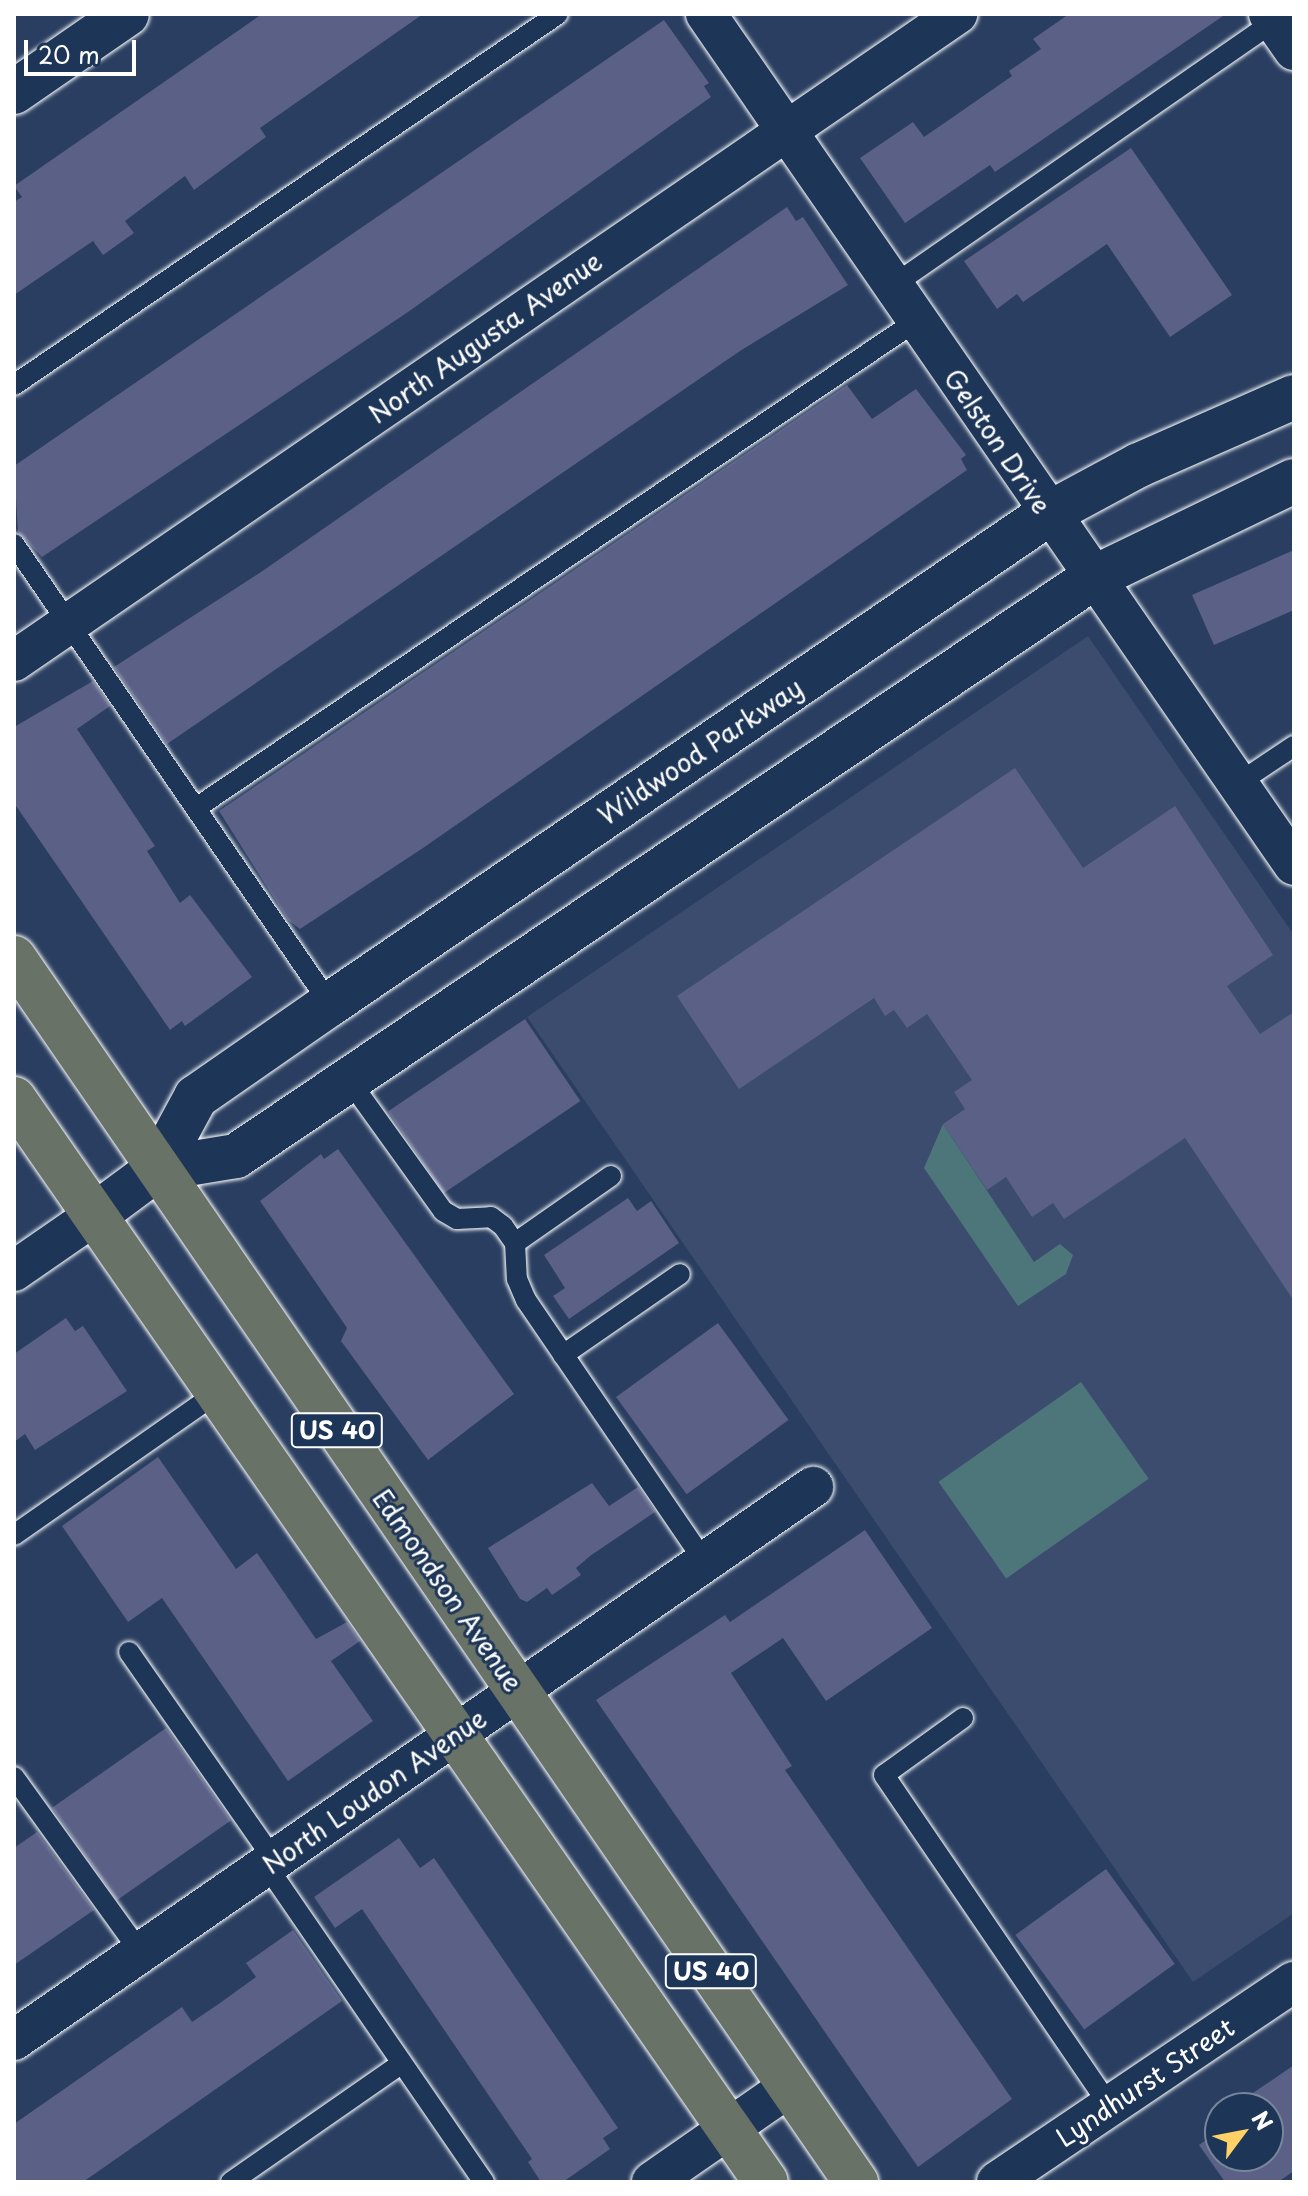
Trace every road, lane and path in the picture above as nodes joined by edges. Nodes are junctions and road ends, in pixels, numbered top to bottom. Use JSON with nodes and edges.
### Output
{"nodes":[{"id":1,"x":558,"y":14,"type":"edge"},
{"id":2,"x":706,"y":14,"type":"edge"},
{"id":3,"x":957,"y":14,"type":"edge"},
{"id":4,"x":122,"y":16,"type":"edge"},
{"id":5,"x":1283,"y":30,"type":"edge"},
{"id":6,"x":14,"y":92,"type":"edge"},
{"id":7,"x":785,"y":130,"type":"junction"},
{"id":8,"x":892,"y":286,"type":"junction"},
{"id":9,"x":916,"y":321,"type":"junction"},
{"id":10,"x":14,"y":385,"type":"edge"},
{"id":11,"x":1294,"y":397,"type":"edge"},
{"id":12,"x":1294,"y":481,"type":"edge"},
{"id":13,"x":1048,"y":514,"type":"junction"},
{"id":14,"x":14,"y":544,"type":"edge"},
{"id":15,"x":1093,"y":578,"type":"junction"},
{"id":16,"x":69,"y":623,"type":"junction"},
{"id":17,"x":14,"y":661,"type":"edge"},
{"id":18,"x":1294,"y":746,"type":"edge"},
{"id":19,"x":1237,"y":784,"type":"junction"},
{"id":20,"x":196,"y":808,"type":"junction"},
{"id":21,"x":1294,"y":865,"type":"edge"},
{"id":22,"x":14,"y":958,"type":"edge"},
{"id":23,"x":330,"y":1004,"type":"junction"},
{"id":24,"x":349,"y":1080,"type":"junction"},
{"id":25,"x":14,"y":1099,"type":"edge"},
{"id":26,"x":157,"y":1169,"type":"junction"},
{"id":27,"x":611,"y":1176,"type":"dead end"},
{"id":28,"x":95,"y":1215,"type":"junction"},
{"id":29,"x":515,"y":1243,"type":"junction"},
{"id":30,"x":14,"y":1271,"type":"edge"},
{"id":31,"x":680,"y":1274,"type":"dead end"},
{"id":32,"x":563,"y":1355,"type":"junction"},
{"id":33,"x":218,"y":1392,"type":"junction"},
{"id":34,"x":813,"y":1487,"type":"dead end"},
{"id":35,"x":14,"y":1535,"type":"edge"},
{"id":36,"x":705,"y":1562,"type":"junction"},
{"id":37,"x":129,"y":1652,"type":"dead end"},
{"id":38,"x":518,"y":1691,"type":"junction"},
{"id":39,"x":963,"y":1718,"type":"dead end"},
{"id":40,"x":455,"y":1735,"type":"junction"},
{"id":41,"x":17,"y":1786,"type":"edge"},
{"id":42,"x":270,"y":1862,"type":"junction"},
{"id":43,"x":140,"y":1952,"type":"junction"},
{"id":44,"x":1294,"y":1982,"type":"edge"},
{"id":45,"x":14,"y":2040,"type":"edge"},
{"id":46,"x":402,"y":2063,"type":"junction"},
{"id":47,"x":790,"y":2086,"type":"junction"},
{"id":48,"x":1110,"y":2106,"type":"junction"},
{"id":49,"x":729,"y":2128,"type":"junction"},
{"id":50,"x":231,"y":2182,"type":"edge"},
{"id":51,"x":484,"y":2182,"type":"edge"},
{"id":52,"x":652,"y":2182,"type":"edge"},
{"id":53,"x":766,"y":2182,"type":"edge"},
{"id":54,"x":856,"y":2182,"type":"edge"},
{"id":55,"x":997,"y":2182,"type":"edge"}],
"edges":[{"from":1,"to":10,"type":"lane"},
{"from":2,"to":7,"type":"street","name":"Gelston Drive"},
{"from":3,"to":7,"type":"street","name":"North Augusta Avenue"},
{"from":4,"to":6,"type":"street"},
{"from":5,"to":8,"type":"lane"},
{"from":7,"to":8,"type":"street","name":"Gelston Drive"},
{"from":7,"to":16,"type":"street","name":"North Augusta Avenue"},
{"from":8,"to":9,"type":"street","name":"Gelston Drive"},
{"from":9,"to":13,"type":"street","name":"Gelston Drive"},
{"from":9,"to":20,"type":"lane"},
{"from":11,"to":13,"type":"street","name":"Wildwood Parkway"},
{"from":12,"to":15,"type":"street","name":"Wildwood Parkway"},
{"from":13,"to":15,"type":"street","name":"Gelston Drive"},
{"from":13,"to":23,"type":"street","name":"Wildwood Parkway"},
{"from":14,"to":16,"type":"lane"},
{"from":15,"to":19,"type":"street","name":"Gelston Drive"},
{"from":15,"to":24,"type":"street","name":"Wildwood Parkway"},
{"from":16,"to":17,"type":"street","name":"North Augusta Avenue"},
{"from":16,"to":20,"type":"lane"},
{"from":18,"to":19,"type":"lane"},
{"from":19,"to":21,"type":"street","name":"Gelston Drive"},
{"from":20,"to":23,"type":"lane"},
{"from":22,"to":26,"type":"main road","name":"Edmondson Avenue","number":"US 40"},
{"from":23,"to":26,"type":"street","name":"Wildwood Parkway"},
{"from":24,"to":26,"type":"street","name":"Wildwood Parkway"},
{"from":24,"to":29,"type":"lane"},
{"from":25,"to":28,"type":"main road","number":"US 40"},
{"from":26,"to":28,"type":"street","name":"Wildwood Parkway"},
{"from":26,"to":38,"type":"main road","name":"Edmondson Avenue","number":"US 40"},
{"from":27,"to":29,"type":"lane"},
{"from":28,"to":30,"type":"street","name":"Wildwood Parkway"},
{"from":28,"to":33,"type":"main road","number":"US 40"},
{"from":29,"to":32,"type":"lane"},
{"from":31,"to":32,"type":"lane"},
{"from":32,"to":36,"type":"lane"},
{"from":33,"to":35,"type":"lane"},
{"from":33,"to":40,"type":"main road","number":"US 40"},
{"from":34,"to":36,"type":"street","name":"North Loudon Avenue"},
{"from":36,"to":38,"type":"street","name":"North Loudon Avenue"},
{"from":37,"to":42,"type":"lane"},
{"from":38,"to":40,"type":"street","name":"North Loudon Avenue"},
{"from":38,"to":47,"type":"main road","name":"Edmondson Avenue","number":"US 40"},
{"from":39,"to":48,"type":"lane"},
{"from":40,"to":42,"type":"street","name":"North Loudon Avenue"},
{"from":40,"to":49,"type":"main road","number":"US 40"},
{"from":41,"to":43,"type":"lane"},
{"from":42,"to":43,"type":"street","name":"North Loudon Avenue"},
{"from":42,"to":46,"type":"lane"},
{"from":43,"to":45,"type":"street","name":"North Loudon Avenue"},
{"from":44,"to":48,"type":"street","name":"Lyndhurst Street"},
{"from":46,"to":50,"type":"lane"},
{"from":46,"to":51,"type":"lane"},
{"from":47,"to":49,"type":"street"},
{"from":47,"to":54,"type":"main road","name":"Edmondson Avenue","number":"US 40"},
{"from":48,"to":55,"type":"street","name":"Lyndhurst Street"},
{"from":49,"to":52,"type":"street"},
{"from":49,"to":53,"type":"main road","number":"US 40"}]}
